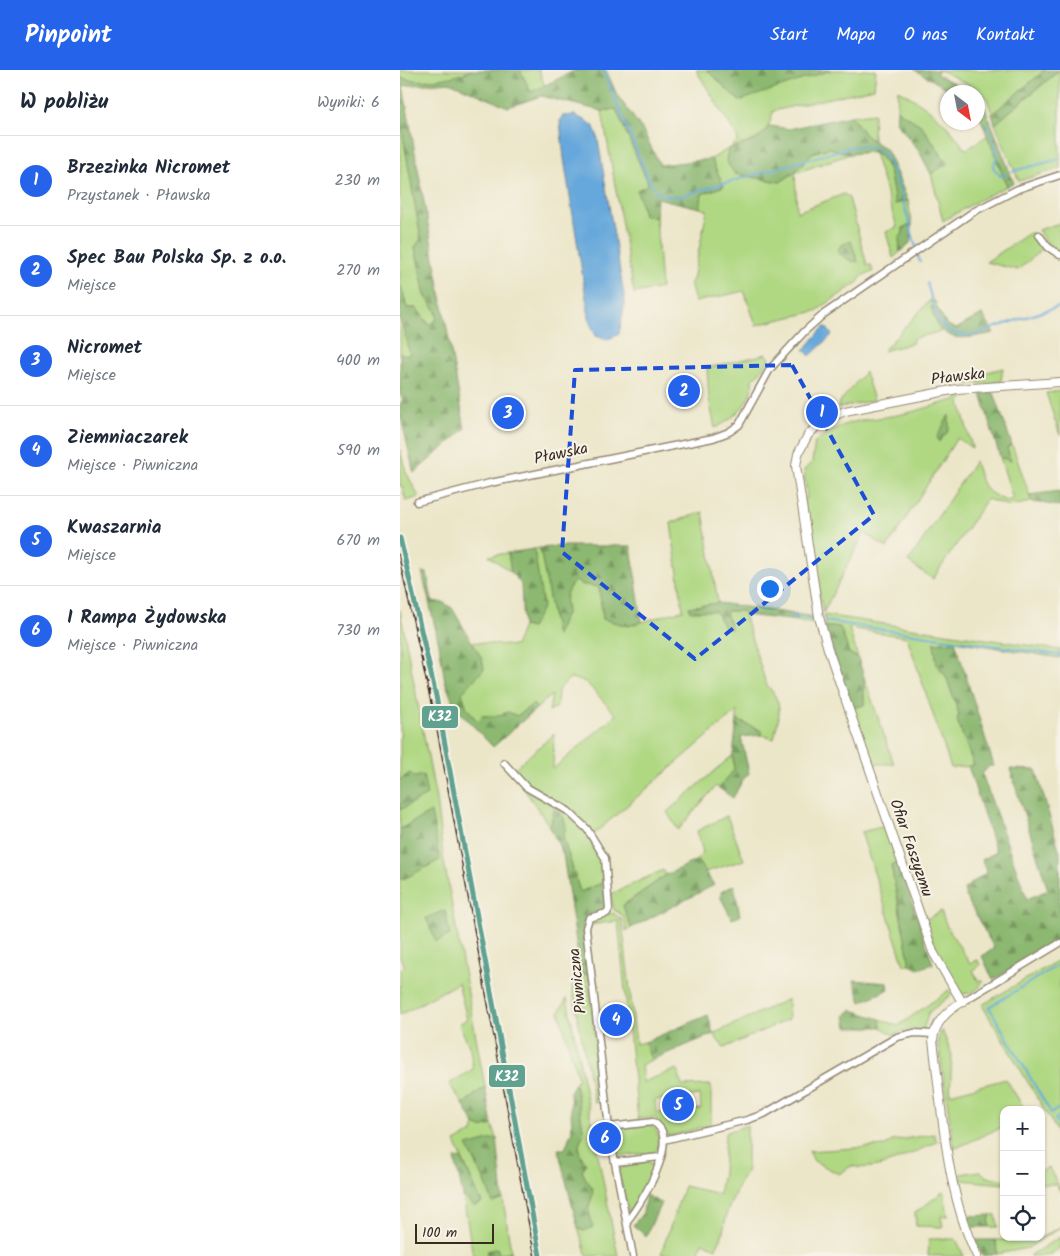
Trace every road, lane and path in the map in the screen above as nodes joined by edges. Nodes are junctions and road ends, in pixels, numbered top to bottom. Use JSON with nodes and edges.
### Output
{"nodes":[{"id":1,"x":1060,"y":175,"type":"edge"},
{"id":2,"x":1039,"y":235,"type":"dead end"},
{"id":3,"x":1060,"y":255,"type":"edge"},
{"id":4,"x":1060,"y":382,"type":"edge"},
{"id":5,"x":808,"y":435,"type":"joint"},
{"id":6,"x":417,"y":502,"type":"dead end"},
{"id":7,"x":504,"y":763,"type":"dead end"},
{"id":8,"x":1060,"y":943,"type":"edge"},
{"id":9,"x":962,"y":1002,"type":"junction"},
{"id":10,"x":934,"y":1034,"type":"junction"},
{"id":11,"x":609,"y":1127,"type":"junction"},
{"id":12,"x":664,"y":1140,"type":"junction"},
{"id":13,"x":660,"y":1157,"type":"junction"},
{"id":14,"x":615,"y":1162,"type":"junction"},
{"id":15,"x":627,"y":1221,"type":"junction"},
{"id":16,"x":633,"y":1256,"type":"edge"},
{"id":17,"x":976,"y":1256,"type":"edge"}],
"edges":[{"from":1,"to":6,"type":"street","name":"Pławska"},
{"from":2,"to":3,"type":"street"},
{"from":4,"to":5,"type":"street","name":"Pławska"},
{"from":5,"to":9,"type":"street","name":"Ofiar Faszyzmu"},
{"from":7,"to":11,"type":"street","name":"Piwniczna"},
{"from":8,"to":9,"type":"street"},
{"from":9,"to":10,"type":"street"},
{"from":10,"to":12,"type":"street"},
{"from":10,"to":17,"type":"street"},
{"from":11,"to":12,"type":"street"},
{"from":11,"to":14,"type":"street","name":"Piwniczna"},
{"from":12,"to":13,"type":"street"},
{"from":13,"to":14,"type":"street"},
{"from":13,"to":15,"type":"street"},
{"from":14,"to":15,"type":"street","name":"Piwniczna"},
{"from":15,"to":16,"type":"street","name":"Piwniczna"}]}
